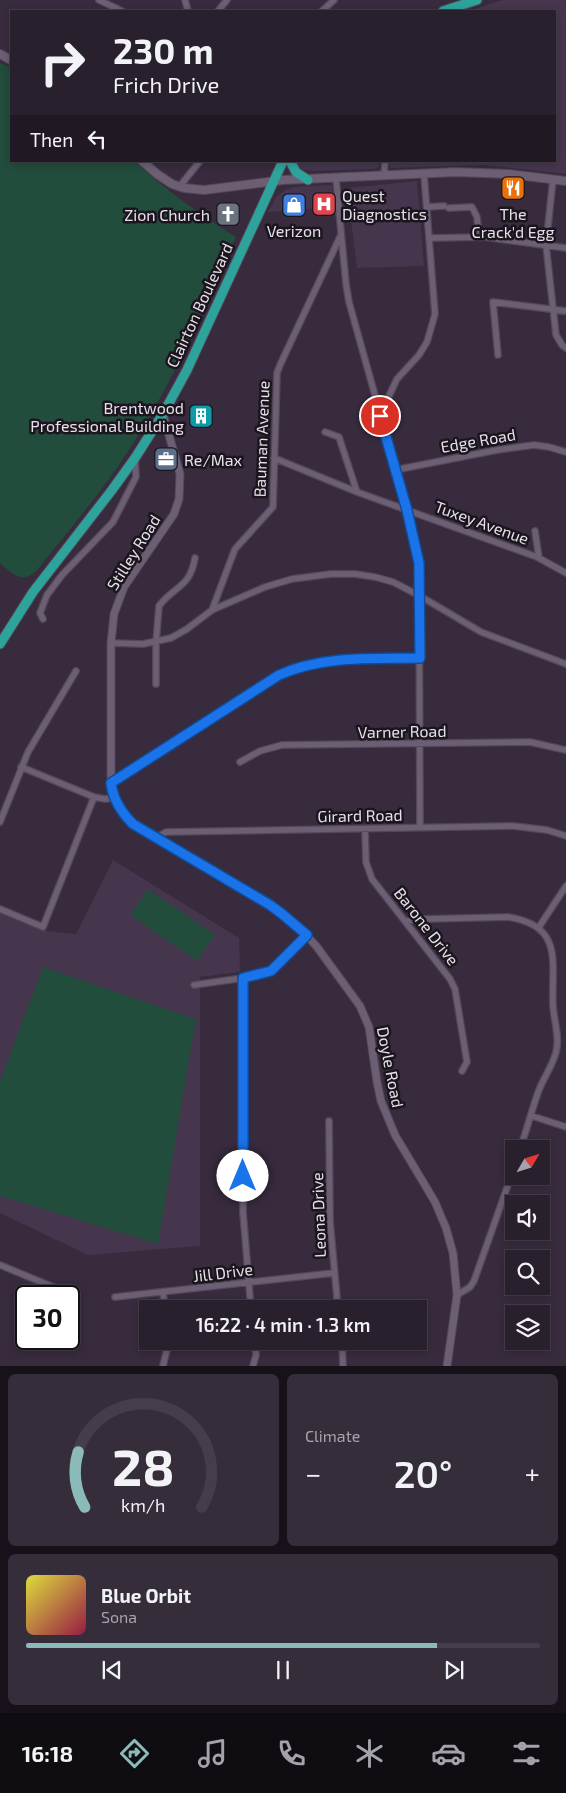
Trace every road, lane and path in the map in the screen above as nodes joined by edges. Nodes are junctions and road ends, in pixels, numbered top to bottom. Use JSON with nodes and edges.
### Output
{"nodes":[{"id":1,"x":99,"y":0,"type":"edge"},
{"id":2,"x":227,"y":0,"type":"edge"},
{"id":3,"x":334,"y":0,"type":"edge"},
{"id":4,"x":477,"y":0,"type":"edge"},
{"id":5,"x":120,"y":10,"type":"edge"},
{"id":6,"x":219,"y":10,"type":"edge"},
{"id":7,"x":323,"y":10,"type":"edge"},
{"id":8,"x":446,"y":10,"type":"edge"},
{"id":9,"x":143,"y":162,"type":"edge"},
{"id":10,"x":199,"y":162,"type":"edge"},
{"id":11,"x":283,"y":162,"type":"edge"},
{"id":12,"x":291,"y":162,"type":"edge"},
{"id":13,"x":385,"y":162,"type":"edge"},
{"id":14,"x":424,"y":174,"type":"junction"},
{"id":15,"x":384,"y":176,"type":"junction"},
{"id":16,"x":336,"y":179,"type":"junction"},
{"id":17,"x":308,"y":180,"type":"junction"},
{"id":18,"x":553,"y":180,"type":"junction"},
{"id":19,"x":274,"y":181,"type":"junction"},
{"id":20,"x":566,"y":181,"type":"edge"},
{"id":21,"x":180,"y":186,"type":"junction"},
{"id":22,"x":427,"y":207,"type":"junction"},
{"id":23,"x":341,"y":235,"type":"junction"},
{"id":24,"x":479,"y":237,"type":"junction"},
{"id":25,"x":430,"y":238,"type":"junction"},
{"id":26,"x":546,"y":245,"type":"junction"},
{"id":27,"x":566,"y":248,"type":"edge"},
{"id":28,"x":553,"y":309,"type":"junction"},
{"id":29,"x":566,"y":311,"type":"edge"},
{"id":30,"x":566,"y":348,"type":"edge"},
{"id":31,"x":498,"y":355,"type":"dead end"},
{"id":32,"x":162,"y":414,"type":"junction"},
{"id":33,"x":380,"y":416,"type":"junction"},
{"id":34,"x":325,"y":432,"type":"dead end"},
{"id":35,"x":566,"y":452,"type":"edge"},
{"id":36,"x":135,"y":458,"type":"junction"},
{"id":37,"x":274,"y":458,"type":"junction"},
{"id":38,"x":395,"y":470,"type":"junction"},
{"id":39,"x":357,"y":492,"type":"junction"},
{"id":40,"x":407,"y":510,"type":"junction"},
{"id":41,"x":535,"y":531,"type":"dead end"},
{"id":42,"x":195,"y":558,"type":"dead end"},
{"id":43,"x":539,"y":558,"type":"junction"},
{"id":44,"x":566,"y":573,"type":"edge"},
{"id":45,"x":420,"y":596,"type":"junction"},
{"id":46,"x":212,"y":610,"type":"junction"},
{"id":47,"x":44,"y":619,"type":"dead end"},
{"id":48,"x":112,"y":643,"type":"junction"},
{"id":49,"x":156,"y":643,"type":"junction"},
{"id":50,"x":0,"y":644,"type":"edge"},
{"id":51,"x":420,"y":658,"type":"junction"},
{"id":52,"x":566,"y":664,"type":"edge"},
{"id":53,"x":76,"y":671,"type":"dead end"},
{"id":54,"x":156,"y":684,"type":"dead end"},
{"id":55,"x":420,"y":745,"type":"junction"},
{"id":56,"x":566,"y":750,"type":"edge"},
{"id":57,"x":240,"y":762,"type":"dead end"},
{"id":58,"x":21,"y":767,"type":"junction"},
{"id":59,"x":111,"y":783,"type":"junction"},
{"id":60,"x":94,"y":796,"type":"junction"},
{"id":61,"x":114,"y":798,"type":"junction"},
{"id":62,"x":0,"y":822,"type":"edge"},
{"id":63,"x":420,"y":827,"type":"junction"},
{"id":64,"x":365,"y":830,"type":"junction"},
{"id":65,"x":566,"y":836,"type":"edge"},
{"id":66,"x":156,"y":838,"type":"junction"},
{"id":67,"x":566,"y":886,"type":"edge"},
{"id":68,"x":0,"y":910,"type":"edge"},
{"id":69,"x":406,"y":921,"type":"junction"},
{"id":70,"x":539,"y":927,"type":"junction"},
{"id":71,"x":307,"y":935,"type":"junction"},
{"id":72,"x":243,"y":978,"type":"junction"},
{"id":73,"x":194,"y":985,"type":"dead end"},
{"id":74,"x":462,"y":1071,"type":"dead end"},
{"id":75,"x":532,"y":1116,"type":"junction"},
{"id":76,"x":330,"y":1121,"type":"dead end"},
{"id":77,"x":566,"y":1127,"type":"edge"},
{"id":78,"x":523,"y":1140,"type":"edge"},
{"id":79,"x":508,"y":1185,"type":"edge"},
{"id":80,"x":0,"y":1265,"type":"edge"},
{"id":81,"x":334,"y":1273,"type":"junction"},
{"id":82,"x":248,"y":1282,"type":"junction"},
{"id":83,"x":48,"y":1285,"type":"edge"},
{"id":84,"x":163,"y":1292,"type":"junction"},
{"id":85,"x":457,"y":1295,"type":"junction"},
{"id":86,"x":114,"y":1297,"type":"dead end"},
{"id":87,"x":164,"y":1300,"type":"edge"},
{"id":88,"x":250,"y":1300,"type":"edge"},
{"id":89,"x":337,"y":1300,"type":"edge"},
{"id":90,"x":167,"y":1350,"type":"edge"},
{"id":91,"x":256,"y":1350,"type":"edge"},
{"id":92,"x":342,"y":1350,"type":"edge"},
{"id":93,"x":163,"y":1366,"type":"edge"},
{"id":94,"x":253,"y":1366,"type":"edge"},
{"id":95,"x":343,"y":1366,"type":"edge"},
{"id":96,"x":447,"y":1366,"type":"edge"}],
"edges":[{"from":1,"to":5,"type":"street"},
{"from":2,"to":6,"type":"street"},
{"from":3,"to":7,"type":"street"},
{"from":4,"to":8,"type":"highway"},
{"from":9,"to":21,"type":"main road"},
{"from":10,"to":21,"type":"street"},
{"from":11,"to":19,"type":"highway","name":"Clairton Boulevard"},
{"from":12,"to":17,"type":"highway"},
{"from":13,"to":15,"type":"street"},
{"from":14,"to":15,"type":"main road"},
{"from":14,"to":18,"type":"main road"},
{"from":14,"to":22,"type":"street"},
{"from":15,"to":16,"type":"main road"},
{"from":16,"to":17,"type":"main road"},
{"from":16,"to":23,"type":"street"},
{"from":17,"to":19,"type":"main road"},
{"from":18,"to":20,"type":"main road"},
{"from":18,"to":26,"type":"street"},
{"from":19,"to":21,"type":"main road"},
{"from":19,"to":32,"type":"highway","name":"Clairton Boulevard"},
{"from":22,"to":24,"type":"street"},
{"from":22,"to":25,"type":"street"},
{"from":23,"to":33,"type":"street"},
{"from":23,"to":37,"type":"street","name":"Bauman Avenue"},
{"from":24,"to":25,"type":"street"},
{"from":24,"to":26,"type":"street"},
{"from":25,"to":33,"type":"street"},
{"from":26,"to":27,"type":"street"},
{"from":26,"to":28,"type":"street"},
{"from":28,"to":29,"type":"street"},
{"from":28,"to":30,"type":"street"},
{"from":28,"to":31,"type":"street"},
{"from":32,"to":36,"type":"highway","name":"Clairton Boulevard"},
{"from":32,"to":48,"type":"street","name":"Stilley Road"},
{"from":33,"to":38,"type":"street"},
{"from":34,"to":39,"type":"street"},
{"from":35,"to":38,"type":"street","name":"Edge Road"},
{"from":36,"to":47,"type":"street","name":"Clairton Boulevard"},
{"from":36,"to":50,"type":"highway","name":"Clairton Boulevard"},
{"from":37,"to":39,"type":"street","name":"Tuxey Avenue"},
{"from":37,"to":46,"type":"street","name":"Bauman Avenue"},
{"from":38,"to":40,"type":"street"},
{"from":39,"to":40,"type":"street","name":"Tuxey Avenue"},
{"from":40,"to":43,"type":"street","name":"Tuxey Avenue"},
{"from":40,"to":45,"type":"street"},
{"from":41,"to":43,"type":"street"},
{"from":42,"to":49,"type":"street"},
{"from":43,"to":44,"type":"street","name":"Tuxey Avenue"},
{"from":45,"to":46,"type":"street"},
{"from":45,"to":51,"type":"street"},
{"from":45,"to":52,"type":"street"},
{"from":46,"to":49,"type":"street"},
{"from":48,"to":49,"type":"street"},
{"from":48,"to":59,"type":"street","name":"Stilley Road"},
{"from":49,"to":54,"type":"street"},
{"from":51,"to":55,"type":"street"},
{"from":51,"to":59,"type":"street"},
{"from":53,"to":58,"type":"street"},
{"from":55,"to":56,"type":"street","name":"Varner Road"},
{"from":55,"to":57,"type":"street","name":"Varner Road"},
{"from":55,"to":63,"type":"street"},
{"from":58,"to":60,"type":"street"},
{"from":58,"to":62,"type":"street"},
{"from":59,"to":61,"type":"street","name":"Stilley Road"},
{"from":60,"to":61,"type":"street"},
{"from":60,"to":68,"type":"street"},
{"from":61,"to":66,"type":"street","name":"Doyle Road"},
{"from":63,"to":64,"type":"street","name":"Girard Road"},
{"from":63,"to":65,"type":"street","name":"Girard Road"},
{"from":64,"to":66,"type":"street","name":"Girard Road"},
{"from":64,"to":69,"type":"street","name":"Barone Drive"},
{"from":66,"to":71,"type":"street","name":"Doyle Road"},
{"from":67,"to":70,"type":"street"},
{"from":69,"to":70,"type":"street"},
{"from":69,"to":74,"type":"street","name":"Barone Drive"},
{"from":70,"to":75,"type":"street"},
{"from":71,"to":72,"type":"street"},
{"from":71,"to":85,"type":"street","name":"Doyle Road"},
{"from":72,"to":73,"type":"street"},
{"from":72,"to":82,"type":"street"},
{"from":75,"to":77,"type":"street"},
{"from":75,"to":78,"type":"street"},
{"from":76,"to":81,"type":"street","name":"Leona Drive"},
{"from":79,"to":85,"type":"street"},
{"from":80,"to":83,"type":"street"},
{"from":81,"to":82,"type":"street","name":"Jill Drive"},
{"from":81,"to":89,"type":"street","name":"Leona Drive"},
{"from":82,"to":84,"type":"street","name":"Jill Drive"},
{"from":82,"to":88,"type":"street"},
{"from":84,"to":86,"type":"street","name":"Jill Drive"},
{"from":84,"to":87,"type":"street"},
{"from":85,"to":96,"type":"street","name":"Doyle Road"},
{"from":90,"to":93,"type":"street"},
{"from":91,"to":94,"type":"street"},
{"from":92,"to":95,"type":"street"}]}
